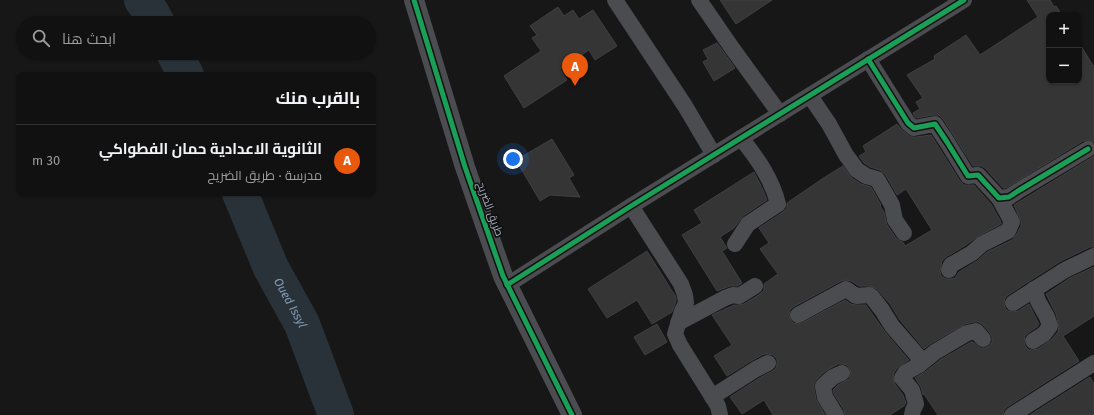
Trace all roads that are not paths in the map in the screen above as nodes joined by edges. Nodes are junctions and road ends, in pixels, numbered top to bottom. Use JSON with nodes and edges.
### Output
{"nodes":[{"id":1,"x":414,"y":0,"type":"edge"},
{"id":2,"x":615,"y":0,"type":"edge"},
{"id":3,"x":699,"y":0,"type":"edge"},
{"id":4,"x":964,"y":0,"type":"edge"},
{"id":5,"x":868,"y":60,"type":"junction"},
{"id":6,"x":810,"y":96,"type":"junction"},
{"id":7,"x":780,"y":114,"type":"junction"},
{"id":8,"x":741,"y":138,"type":"junction"},
{"id":9,"x":1088,"y":150,"type":"dead end"},
{"id":10,"x":714,"y":155,"type":"junction"},
{"id":11,"x":999,"y":198,"type":"junction"},
{"id":12,"x":631,"y":206,"type":"junction"},
{"id":13,"x":904,"y":233,"type":"dead end"},
{"id":14,"x":735,"y":244,"type":"dead end"},
{"id":15,"x":1094,"y":256,"type":"edge"},
{"id":16,"x":950,"y":270,"type":"dead end"},
{"id":17,"x":507,"y":285,"type":"junction"},
{"id":18,"x":755,"y":286,"type":"dead end"},
{"id":19,"x":1034,"y":289,"type":"junction"},
{"id":20,"x":1013,"y":303,"type":"dead end"},
{"id":21,"x":798,"y":315,"type":"dead end"},
{"id":22,"x":678,"y":323,"type":"junction"},
{"id":23,"x":983,"y":339,"type":"dead end"},
{"id":24,"x":1033,"y":341,"type":"dead end"},
{"id":25,"x":768,"y":363,"type":"dead end"},
{"id":26,"x":1094,"y":363,"type":"edge"},
{"id":27,"x":919,"y":365,"type":"junction"},
{"id":28,"x":842,"y":373,"type":"dead end"},
{"id":29,"x":712,"y":397,"type":"junction"},
{"id":30,"x":572,"y":415,"type":"edge"},
{"id":31,"x":720,"y":415,"type":"edge"},
{"id":32,"x":836,"y":415,"type":"edge"},
{"id":33,"x":912,"y":415,"type":"edge"},
{"id":34,"x":1012,"y":415,"type":"edge"}],
"edges":[{"from":1,"to":17,"type":"street","name":"طريق الضريح"},
{"from":2,"to":10,"type":"street"},
{"from":3,"to":7,"type":"street"},
{"from":4,"to":5,"type":"street"},
{"from":5,"to":6,"type":"street"},
{"from":5,"to":11,"type":"street"},
{"from":6,"to":7,"type":"street"},
{"from":6,"to":13,"type":"street"},
{"from":7,"to":8,"type":"street"},
{"from":8,"to":10,"type":"street"},
{"from":8,"to":14,"type":"street"},
{"from":9,"to":11,"type":"street"},
{"from":10,"to":12,"type":"street"},
{"from":11,"to":16,"type":"street"},
{"from":12,"to":17,"type":"street"},
{"from":12,"to":22,"type":"street"},
{"from":15,"to":19,"type":"street"},
{"from":17,"to":30,"type":"street","name":"طريق الضريح"},
{"from":18,"to":22,"type":"street"},
{"from":19,"to":20,"type":"street"},
{"from":19,"to":24,"type":"street"},
{"from":21,"to":27,"type":"street"},
{"from":22,"to":29,"type":"street"},
{"from":23,"to":27,"type":"street"},
{"from":25,"to":29,"type":"street"},
{"from":26,"to":34,"type":"street"},
{"from":27,"to":33,"type":"street"},
{"from":28,"to":32,"type":"street"},
{"from":29,"to":31,"type":"street"}]}
